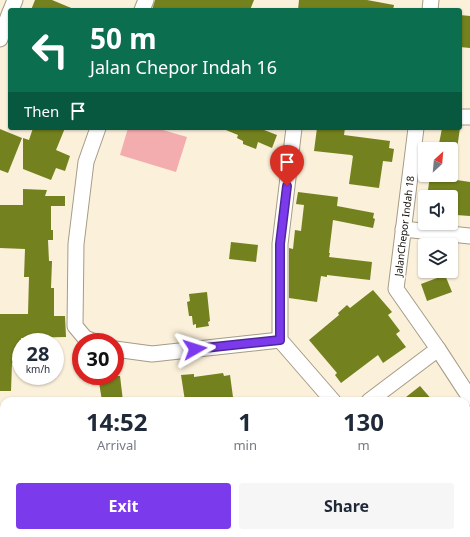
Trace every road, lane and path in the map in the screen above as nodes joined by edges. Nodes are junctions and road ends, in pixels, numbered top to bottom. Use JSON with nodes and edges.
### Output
{"nodes":[{"id":1,"x":8,"y":17,"type":"edge"},
{"id":2,"x":0,"y":39,"type":"edge"},
{"id":3,"x":97,"y":130,"type":"edge"},
{"id":4,"x":294,"y":130,"type":"edge"},
{"id":5,"x":416,"y":130,"type":"edge"},
{"id":6,"x":403,"y":229,"type":"junction"},
{"id":7,"x":470,"y":236,"type":"edge"},
{"id":8,"x":81,"y":333,"type":"edge"},
{"id":9,"x":280,"y":340,"type":"junction"},
{"id":10,"x":438,"y":349,"type":"junction"},
{"id":11,"x":124,"y":350,"type":"edge"},
{"id":12,"x":330,"y":397,"type":"edge"},
{"id":13,"x":374,"y":397,"type":"edge"},
{"id":14,"x":469,"y":397,"type":"edge"}],
"edges":[{"from":1,"to":2,"type":"street"},
{"from":3,"to":8,"type":"street"},
{"from":4,"to":9,"type":"street"},
{"from":5,"to":6,"type":"street","name":"JalanChepor Indah 18"},
{"from":6,"to":7,"type":"street"},
{"from":6,"to":10,"type":"street","name":"JalanChepor Indah 18"},
{"from":9,"to":11,"type":"street"},
{"from":9,"to":12,"type":"street"},
{"from":10,"to":13,"type":"street"},
{"from":10,"to":14,"type":"street","name":"JalanChepor Indah 18"}]}
